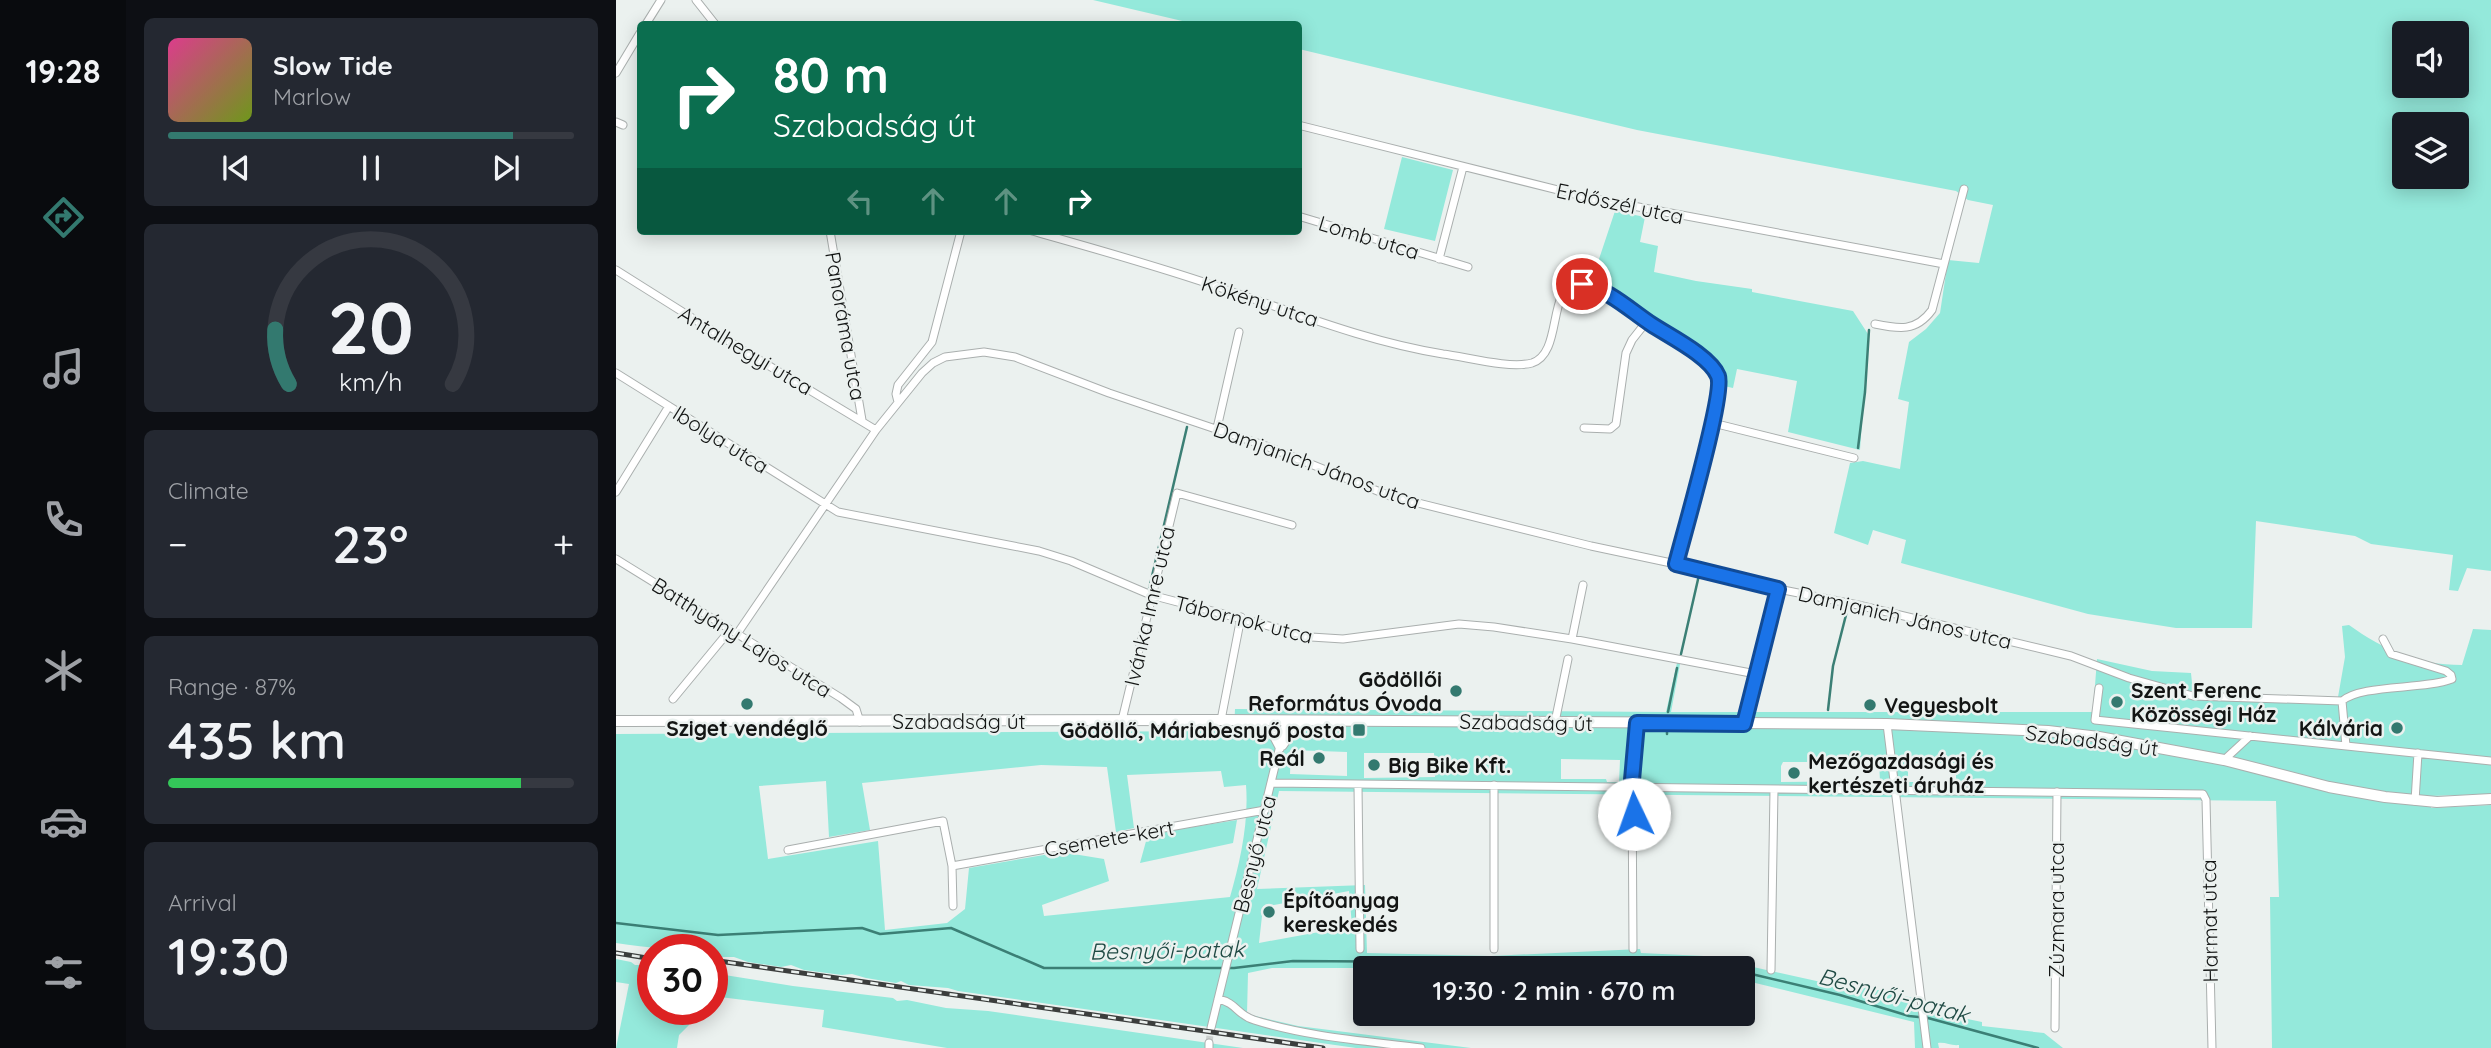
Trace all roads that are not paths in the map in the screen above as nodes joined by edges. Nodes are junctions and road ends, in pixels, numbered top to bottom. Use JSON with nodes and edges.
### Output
{"nodes":[{"id":1,"x":661,"y":0,"type":"edge"},
{"id":2,"x":696,"y":0,"type":"edge"},
{"id":3,"x":648,"y":21,"type":"edge"},
{"id":4,"x":713,"y":21,"type":"edge"},
{"id":5,"x":637,"y":38,"type":"edge"},
{"id":6,"x":616,"y":74,"type":"edge"},
{"id":7,"x":1302,"y":126,"type":"edge"},
{"id":8,"x":1463,"y":167,"type":"junction"},
{"id":9,"x":1964,"y":189,"type":"dead end"},
{"id":10,"x":1302,"y":216,"type":"edge"},
{"id":11,"x":831,"y":235,"type":"edge"},
{"id":12,"x":960,"y":235,"type":"edge"},
{"id":13,"x":1046,"y":235,"type":"edge"},
{"id":14,"x":1439,"y":259,"type":"junction"},
{"id":15,"x":1944,"y":264,"type":"junction"},
{"id":16,"x":1468,"y":267,"type":"dead end"},
{"id":17,"x":616,"y":270,"type":"edge"},
{"id":18,"x":1647,"y":321,"type":"junction"},
{"id":19,"x":1875,"y":324,"type":"dead end"},
{"id":20,"x":1239,"y":332,"type":"dead end"},
{"id":21,"x":616,"y":373,"type":"edge"},
{"id":22,"x":898,"y":402,"type":"junction"},
{"id":23,"x":669,"y":406,"type":"junction"},
{"id":24,"x":862,"y":420,"type":"junction"},
{"id":25,"x":1713,"y":423,"type":"junction"},
{"id":26,"x":1217,"y":428,"type":"junction"},
{"id":27,"x":1584,"y":428,"type":"dead end"},
{"id":28,"x":876,"y":430,"type":"junction"},
{"id":29,"x":1854,"y":458,"type":"dead end"},
{"id":30,"x":616,"y":492,"type":"edge"},
{"id":31,"x":825,"y":505,"type":"junction"},
{"id":32,"x":1292,"y":525,"type":"dead end"},
{"id":33,"x":616,"y":559,"type":"edge"},
{"id":34,"x":1676,"y":564,"type":"junction"},
{"id":35,"x":1583,"y":585,"type":"dead end"},
{"id":36,"x":1778,"y":589,"type":"junction"},
{"id":37,"x":1151,"y":594,"type":"junction"},
{"id":38,"x":1241,"y":617,"type":"junction"},
{"id":39,"x":733,"y":632,"type":"junction"},
{"id":40,"x":1572,"y":639,"type":"junction"},
{"id":41,"x":2384,"y":639,"type":"dead end"},
{"id":42,"x":1568,"y":659,"type":"dead end"},
{"id":43,"x":1756,"y":674,"type":"junction"},
{"id":44,"x":2099,"y":688,"type":"dead end"},
{"id":45,"x":673,"y":699,"type":"dead end"},
{"id":46,"x":2342,"y":701,"type":"junction"},
{"id":47,"x":1122,"y":720,"type":"junction"},
{"id":48,"x":1221,"y":720,"type":"junction"},
{"id":49,"x":616,"y":721,"type":"edge"},
{"id":50,"x":1253,"y":721,"type":"junction"},
{"id":51,"x":1286,"y":721,"type":"junction"},
{"id":52,"x":1310,"y":721,"type":"junction"},
{"id":53,"x":860,"y":722,"type":"junction"},
{"id":54,"x":1555,"y":722,"type":"junction"},
{"id":55,"x":1637,"y":723,"type":"junction"},
{"id":56,"x":1744,"y":724,"type":"junction"},
{"id":57,"x":1887,"y":724,"type":"junction"},
{"id":58,"x":2250,"y":736,"type":"junction"},
{"id":59,"x":2346,"y":746,"type":"junction"},
{"id":60,"x":1280,"y":749,"type":"junction"},
{"id":61,"x":2418,"y":754,"type":"junction"},
{"id":62,"x":2224,"y":760,"type":"junction"},
{"id":63,"x":2491,"y":761,"type":"edge"},
{"id":64,"x":1272,"y":783,"type":"junction"},
{"id":65,"x":1494,"y":785,"type":"junction"},
{"id":66,"x":1358,"y":786,"type":"junction"},
{"id":67,"x":1634,"y":787,"type":"junction"},
{"id":68,"x":1774,"y":790,"type":"junction"},
{"id":69,"x":1895,"y":790,"type":"junction"},
{"id":70,"x":2057,"y":792,"type":"junction"},
{"id":71,"x":2491,"y":799,"type":"edge"},
{"id":72,"x":2415,"y":801,"type":"junction"},
{"id":73,"x":1265,"y":810,"type":"junction"},
{"id":74,"x":788,"y":850,"type":"dead end"},
{"id":75,"x":952,"y":866,"type":"junction"},
{"id":76,"x":953,"y":906,"type":"dead end"},
{"id":77,"x":1360,"y":948,"type":"dead end"},
{"id":78,"x":1494,"y":949,"type":"dead end"},
{"id":79,"x":1633,"y":949,"type":"dead end"},
{"id":80,"x":1771,"y":970,"type":"dead end"},
{"id":81,"x":1217,"y":999,"type":"junction"},
{"id":82,"x":1211,"y":1027,"type":"tunnel mouth"},
{"id":83,"x":2055,"y":1028,"type":"dead end"},
{"id":84,"x":1421,"y":1048,"type":"edge"},
{"id":85,"x":1927,"y":1048,"type":"edge"},
{"id":86,"x":2212,"y":1048,"type":"edge"}],
"edges":[{"from":1,"to":3,"type":"street"},
{"from":2,"to":4,"type":"street"},
{"from":5,"to":6,"type":"street"},
{"from":7,"to":8,"type":"street","name":"Erdőszél utca"},
{"from":8,"to":14,"type":"street","name":"Lomb utca"},
{"from":8,"to":15,"type":"street","name":"Erdőszél utca"},
{"from":9,"to":15,"type":"street"},
{"from":10,"to":14,"type":"street","name":"Lomb utca"},
{"from":11,"to":24,"type":"street","name":"Panoráma utca"},
{"from":12,"to":22,"type":"street"},
{"from":13,"to":18,"type":"street","name":"Kökény utca"},
{"from":14,"to":16,"type":"street","name":"Lomb utca"},
{"from":15,"to":19,"type":"street"},
{"from":17,"to":24,"type":"street","name":"Antalhegyi utca"},
{"from":18,"to":25,"type":"street"},
{"from":18,"to":27,"type":"street"},
{"from":20,"to":26,"type":"street"},
{"from":21,"to":23,"type":"street","name":"Ibolya utca"},
{"from":22,"to":26,"type":"street","name":"Damjanich János utca"},
{"from":22,"to":28,"type":"street","name":"Damjanich János utca"},
{"from":23,"to":30,"type":"street"},
{"from":23,"to":31,"type":"street","name":"Ibolya utca"},
{"from":24,"to":28,"type":"street","name":"Antalhegyi utca"},
{"from":25,"to":29,"type":"street"},
{"from":25,"to":34,"type":"street"},
{"from":26,"to":34,"type":"street","name":"Damjanich János utca"},
{"from":28,"to":31,"type":"street","name":"Damjanich János utca"},
{"from":31,"to":37,"type":"street","name":"Tábornok utca"},
{"from":31,"to":39,"type":"street","name":"Damjanich János utca"},
{"from":32,"to":37,"type":"street","name":"Ivánka Imre utca"},
{"from":33,"to":39,"type":"street","name":"Batthyány Lajos utca"},
{"from":34,"to":36,"type":"street","name":"Damjanich János utca"},
{"from":35,"to":40,"type":"street"},
{"from":36,"to":43,"type":"street"},
{"from":36,"to":46,"type":"street","name":"Damjanich János utca"},
{"from":37,"to":38,"type":"street","name":"Tábornok utca"},
{"from":37,"to":47,"type":"street","name":"Ivánka Imre utca"},
{"from":38,"to":40,"type":"street","name":"Tábornok utca"},
{"from":38,"to":48,"type":"street"},
{"from":39,"to":45,"type":"street","name":"Damjanich János utca"},
{"from":39,"to":53,"type":"street","name":"Batthyány Lajos utca"},
{"from":40,"to":43,"type":"street","name":"Tábornok utca"},
{"from":41,"to":46,"type":"street","name":"Damjanich János utca"},
{"from":42,"to":54,"type":"street"},
{"from":43,"to":56,"type":"street"},
{"from":44,"to":58,"type":"street","name":"Szabadság út"},
{"from":46,"to":59,"type":"street"},
{"from":47,"to":48,"type":"main road","name":"Szabadság út"},
{"from":47,"to":53,"type":"main road","name":"Szabadság út"},
{"from":48,"to":50,"type":"main road","name":"Szabadság út"},
{"from":49,"to":53,"type":"main road","name":"Szabadság út"},
{"from":50,"to":51,"type":"main road","name":"Szabadság út"},
{"from":50,"to":60,"type":"street"},
{"from":51,"to":52,"type":"main road","name":"Szabadság út"},
{"from":51,"to":60,"type":"street","name":"Besnyő utca"},
{"from":52,"to":54,"type":"main road","name":"Szabadság út"},
{"from":52,"to":60,"type":"street"},
{"from":54,"to":55,"type":"main road","name":"Szabadság út"},
{"from":55,"to":56,"type":"main road","name":"Szabadság út"},
{"from":55,"to":67,"type":"street"},
{"from":56,"to":57,"type":"main road","name":"Szabadság út"},
{"from":57,"to":62,"type":"main road","name":"Szabadság út"},
{"from":57,"to":69,"type":"street"},
{"from":58,"to":59,"type":"street","name":"Szabadság út"},
{"from":58,"to":62,"type":"street"},
{"from":59,"to":61,"type":"street","name":"Szabadság út"},
{"from":60,"to":64,"type":"street","name":"Besnyő utca"},
{"from":61,"to":63,"type":"street","name":"Szabadság út"},
{"from":61,"to":72,"type":"street"},
{"from":62,"to":72,"type":"main road","name":"Szabadság út"},
{"from":64,"to":66,"type":"street"},
{"from":64,"to":73,"type":"street","name":"Besnyő utca"},
{"from":65,"to":66,"type":"street"},
{"from":65,"to":67,"type":"street"},
{"from":65,"to":78,"type":"street"},
{"from":66,"to":77,"type":"street"},
{"from":67,"to":68,"type":"street"},
{"from":67,"to":79,"type":"street"},
{"from":68,"to":69,"type":"street"},
{"from":68,"to":80,"type":"street"},
{"from":69,"to":70,"type":"street"},
{"from":69,"to":85,"type":"street"},
{"from":70,"to":83,"type":"street","name":"Zúzmara utca"},
{"from":70,"to":86,"type":"street","name":"Harmat utca"},
{"from":71,"to":72,"type":"main road","name":"Szabadság út"},
{"from":73,"to":75,"type":"street","name":"Csemete-kert"},
{"from":73,"to":81,"type":"street","name":"Besnyő utca"},
{"from":74,"to":75,"type":"street"},
{"from":75,"to":76,"type":"street"},
{"from":81,"to":82,"type":"street","name":"Besnyő utca"},
{"from":81,"to":84,"type":"street"}]}
